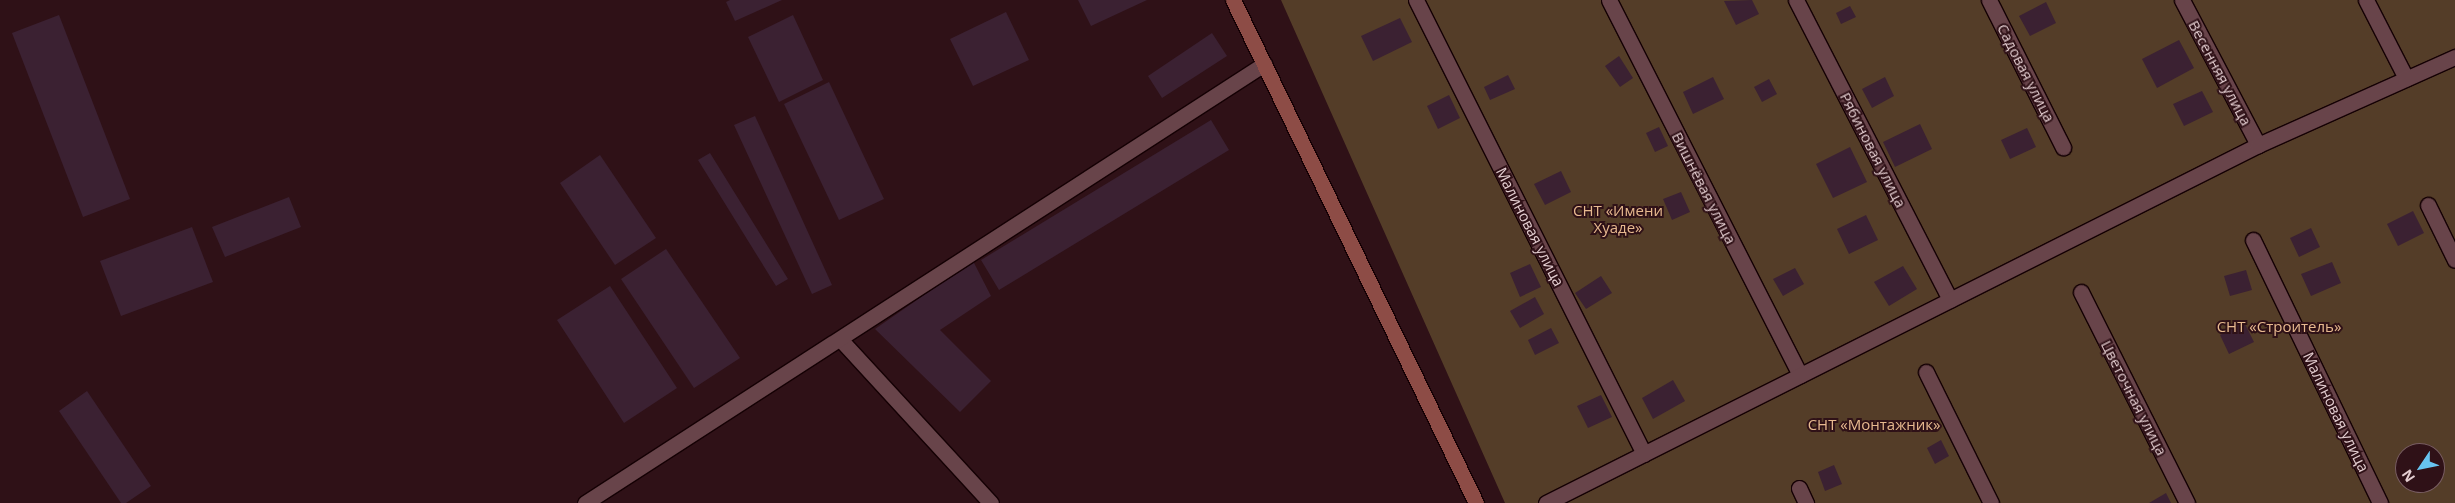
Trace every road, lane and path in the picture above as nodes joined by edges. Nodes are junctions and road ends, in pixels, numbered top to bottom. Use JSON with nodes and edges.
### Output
{"nodes":[{"id":1,"x":1233,"y":0,"type":"edge"},
{"id":2,"x":1416,"y":0,"type":"edge"},
{"id":3,"x":1609,"y":0,"type":"edge"},
{"id":4,"x":1796,"y":0,"type":"edge"},
{"id":5,"x":1989,"y":0,"type":"edge"},
{"id":6,"x":2182,"y":0,"type":"edge"},
{"id":7,"x":2366,"y":0,"type":"edge"},
{"id":8,"x":2455,"y":57,"type":"edge"},
{"id":9,"x":1264,"y":64,"type":"junction"},
{"id":10,"x":2406,"y":78,"type":"junction"},
{"id":11,"x":2258,"y":145,"type":"junction"},
{"id":12,"x":2063,"y":147,"type":"dead end"},
{"id":13,"x":2428,"y":205,"type":"dead end"},
{"id":14,"x":2253,"y":240,"type":"dead end"},
{"id":15,"x":2455,"y":260,"type":"edge"},
{"id":16,"x":2081,"y":292,"type":"dead end"},
{"id":17,"x":1950,"y":300,"type":"junction"},
{"id":18,"x":840,"y":339,"type":"junction"},
{"id":19,"x":1926,"y":372,"type":"dead end"},
{"id":20,"x":1800,"y":376,"type":"junction"},
{"id":21,"x":1644,"y":454,"type":"junction"},
{"id":22,"x":1799,"y":488,"type":"dead end"},
{"id":23,"x":584,"y":503,"type":"edge"},
{"id":24,"x":991,"y":503,"type":"edge"},
{"id":25,"x":1476,"y":503,"type":"edge"},
{"id":26,"x":1546,"y":503,"type":"edge"},
{"id":27,"x":1806,"y":503,"type":"edge"},
{"id":28,"x":1991,"y":503,"type":"edge"},
{"id":29,"x":2187,"y":503,"type":"edge"},
{"id":30,"x":2380,"y":503,"type":"edge"}],
"edges":[{"from":1,"to":9,"type":"street"},
{"from":2,"to":21,"type":"street","name":"Малиновая улица"},
{"from":3,"to":20,"type":"street","name":"Вишнёвая улица"},
{"from":4,"to":17,"type":"street","name":"Рябиновая улица"},
{"from":5,"to":12,"type":"street","name":"Садовая улица"},
{"from":6,"to":11,"type":"street","name":"Весенняя улица"},
{"from":7,"to":10,"type":"street"},
{"from":8,"to":10,"type":"street"},
{"from":9,"to":18,"type":"street"},
{"from":9,"to":25,"type":"street"},
{"from":10,"to":11,"type":"street"},
{"from":11,"to":17,"type":"street"},
{"from":13,"to":15,"type":"street"},
{"from":14,"to":30,"type":"street","name":"Малиновая улица"},
{"from":16,"to":29,"type":"street","name":"Цветочная улица"},
{"from":17,"to":20,"type":"street"},
{"from":18,"to":23,"type":"street"},
{"from":18,"to":24,"type":"street"},
{"from":19,"to":28,"type":"street"},
{"from":20,"to":21,"type":"street"},
{"from":21,"to":26,"type":"street"},
{"from":22,"to":27,"type":"street"}]}
